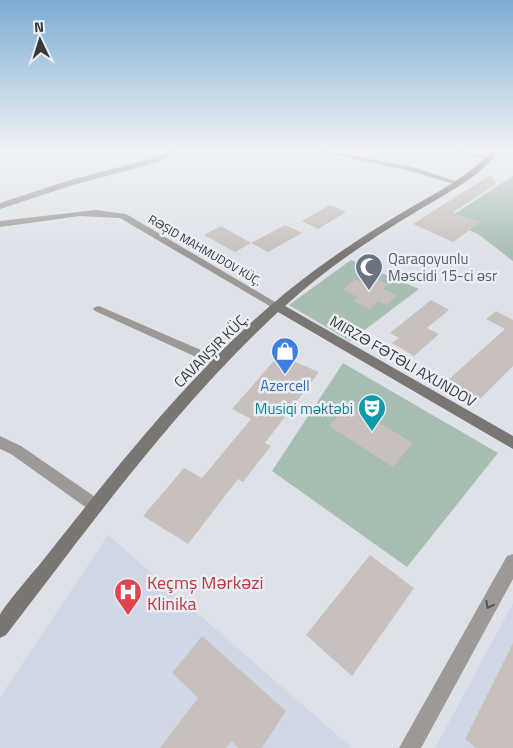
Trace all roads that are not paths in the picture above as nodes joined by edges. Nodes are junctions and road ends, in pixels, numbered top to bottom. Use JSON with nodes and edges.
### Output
{"nodes":[{"id":1,"x":64,"y":185,"type":"edge"},
{"id":2,"x":454,"y":185,"type":"edge"},
{"id":3,"x":0,"y":206,"type":"edge"},
{"id":4,"x":0,"y":224,"type":"edge"},
{"id":5,"x":278,"y":306,"type":"junction"},
{"id":6,"x":99,"y":309,"type":"dead end"},
{"id":7,"x":220,"y":363,"type":"junction"},
{"id":8,"x":0,"y":442,"type":"edge"},
{"id":9,"x":513,"y":443,"type":"edge"},
{"id":10,"x":96,"y":506,"type":"junction"},
{"id":11,"x":513,"y":562,"type":"edge"},
{"id":12,"x":0,"y":628,"type":"edge"},
{"id":13,"x":410,"y":748,"type":"edge"}],
"edges":[{"from":1,"to":3,"type":"street"},
{"from":2,"to":5,"type":"main road"},
{"from":4,"to":5,"type":"street","name":"RƏŞID MAHMUDOV KÜÇ."},
{"from":5,"to":7,"type":"main road"},
{"from":5,"to":9,"type":"main road","name":"MIRZƏ FƏTƏLI AXUNDOV"},
{"from":6,"to":7,"type":"street"},
{"from":7,"to":10,"type":"main road"},
{"from":8,"to":10,"type":"street"},
{"from":10,"to":12,"type":"main road"},
{"from":11,"to":13,"type":"street","one_way":true}]}
